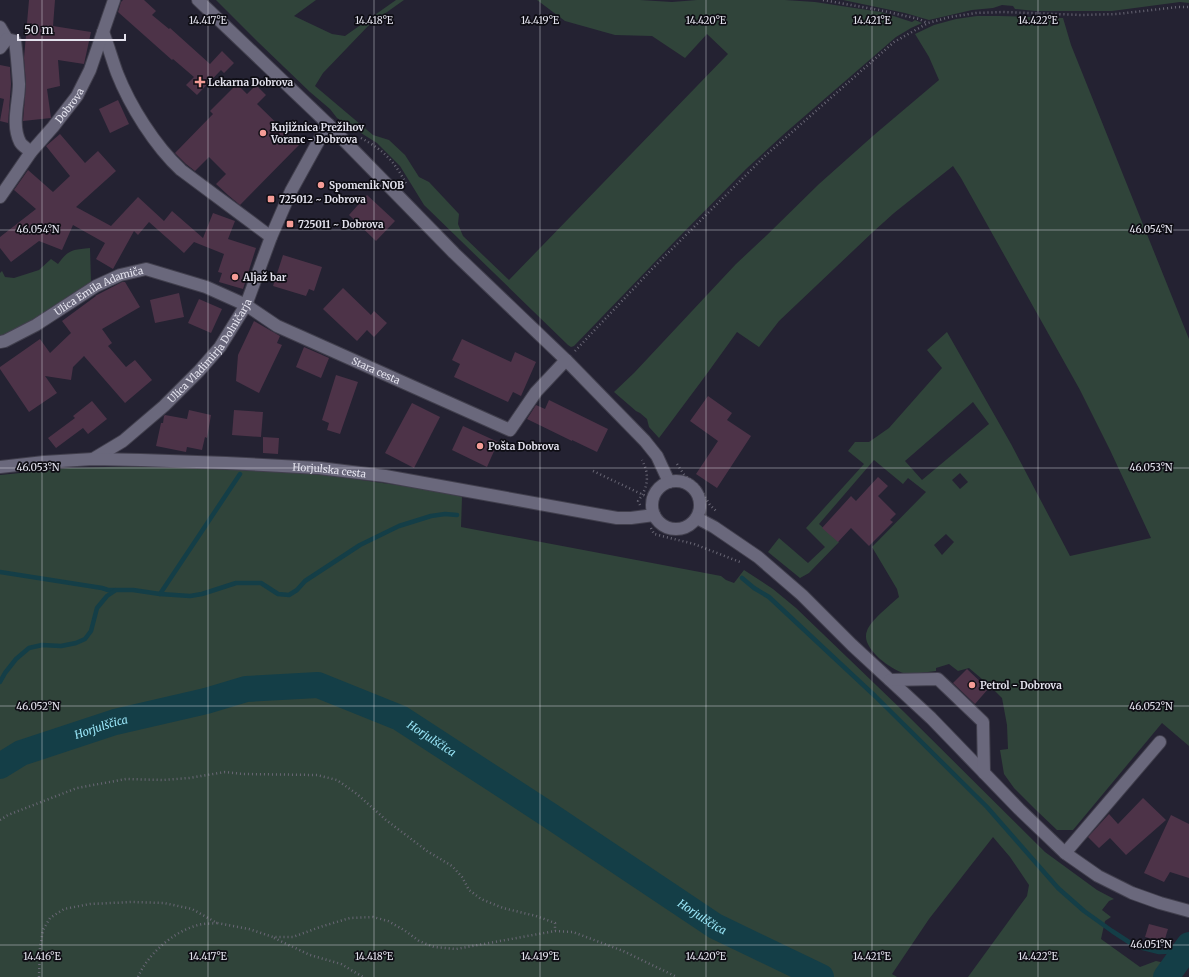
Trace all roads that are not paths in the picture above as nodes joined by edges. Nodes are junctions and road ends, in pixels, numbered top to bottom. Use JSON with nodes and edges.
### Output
{"nodes":[{"id":1,"x":114,"y":0,"type":"edge"},
{"id":2,"x":198,"y":0,"type":"edge"},
{"id":3,"x":0,"y":27,"type":"edge"},
{"id":4,"x":103,"y":32,"type":"junction"},
{"id":5,"x":3,"y":43,"type":"edge"},
{"id":6,"x":328,"y":124,"type":"junction"},
{"id":7,"x":31,"y":152,"type":"junction"},
{"id":8,"x":0,"y":198,"type":"edge"},
{"id":9,"x":271,"y":237,"type":"junction"},
{"id":10,"x":246,"y":305,"type":"junction"},
{"id":11,"x":0,"y":342,"type":"edge"},
{"id":12,"x":566,"y":360,"type":"junction"},
{"id":13,"x":93,"y":459,"type":"junction"},
{"id":14,"x":0,"y":467,"type":"edge"},
{"id":15,"x":669,"y":482,"type":"junction"},
{"id":16,"x":654,"y":515,"type":"junction"},
{"id":17,"x":697,"y":518,"type":"junction"},
{"id":18,"x":890,"y":680,"type":"junction"},
{"id":19,"x":1160,"y":742,"type":"dead end"},
{"id":20,"x":984,"y":773,"type":"junction"},
{"id":21,"x":1065,"y":853,"type":"junction"},
{"id":22,"x":1187,"y":910,"type":"edge"}],
"edges":[{"from":1,"to":4,"type":"street","name":"Dobrova"},
{"from":2,"to":6,"type":"street"},
{"from":3,"to":5,"type":"street"},
{"from":4,"to":7,"type":"street","name":"Dobrova"},
{"from":4,"to":9,"type":"street"},
{"from":5,"to":7,"type":"street"},
{"from":6,"to":9,"type":"street","name":"Ulica Vladimirja Dolničarja"},
{"from":6,"to":12,"type":"street"},
{"from":7,"to":8,"type":"street","name":"Dobrova"},
{"from":9,"to":10,"type":"street","name":"Ulica Vladimirja Dolničarja"},
{"from":10,"to":11,"type":"street","name":"Ulica Emila Adamiča"},
{"from":10,"to":12,"type":"street","name":"Stara cesta"},
{"from":10,"to":13,"type":"street","name":"Ulica Vladimirja Dolničarja"},
{"from":12,"to":15,"type":"street"},
{"from":13,"to":14,"type":"street","name":"Horjulska cesta"},
{"from":13,"to":16,"type":"street","name":"Horjulska cesta"},
{"from":15,"to":16,"type":"street"},
{"from":15,"to":17,"type":"street"},
{"from":16,"to":17,"type":"street"},
{"from":17,"to":18,"type":"street"},
{"from":18,"to":20,"type":"street"},
{"from":18,"to":20,"type":"street"},
{"from":19,"to":21,"type":"street"},
{"from":20,"to":21,"type":"street"},
{"from":21,"to":22,"type":"street"}]}
